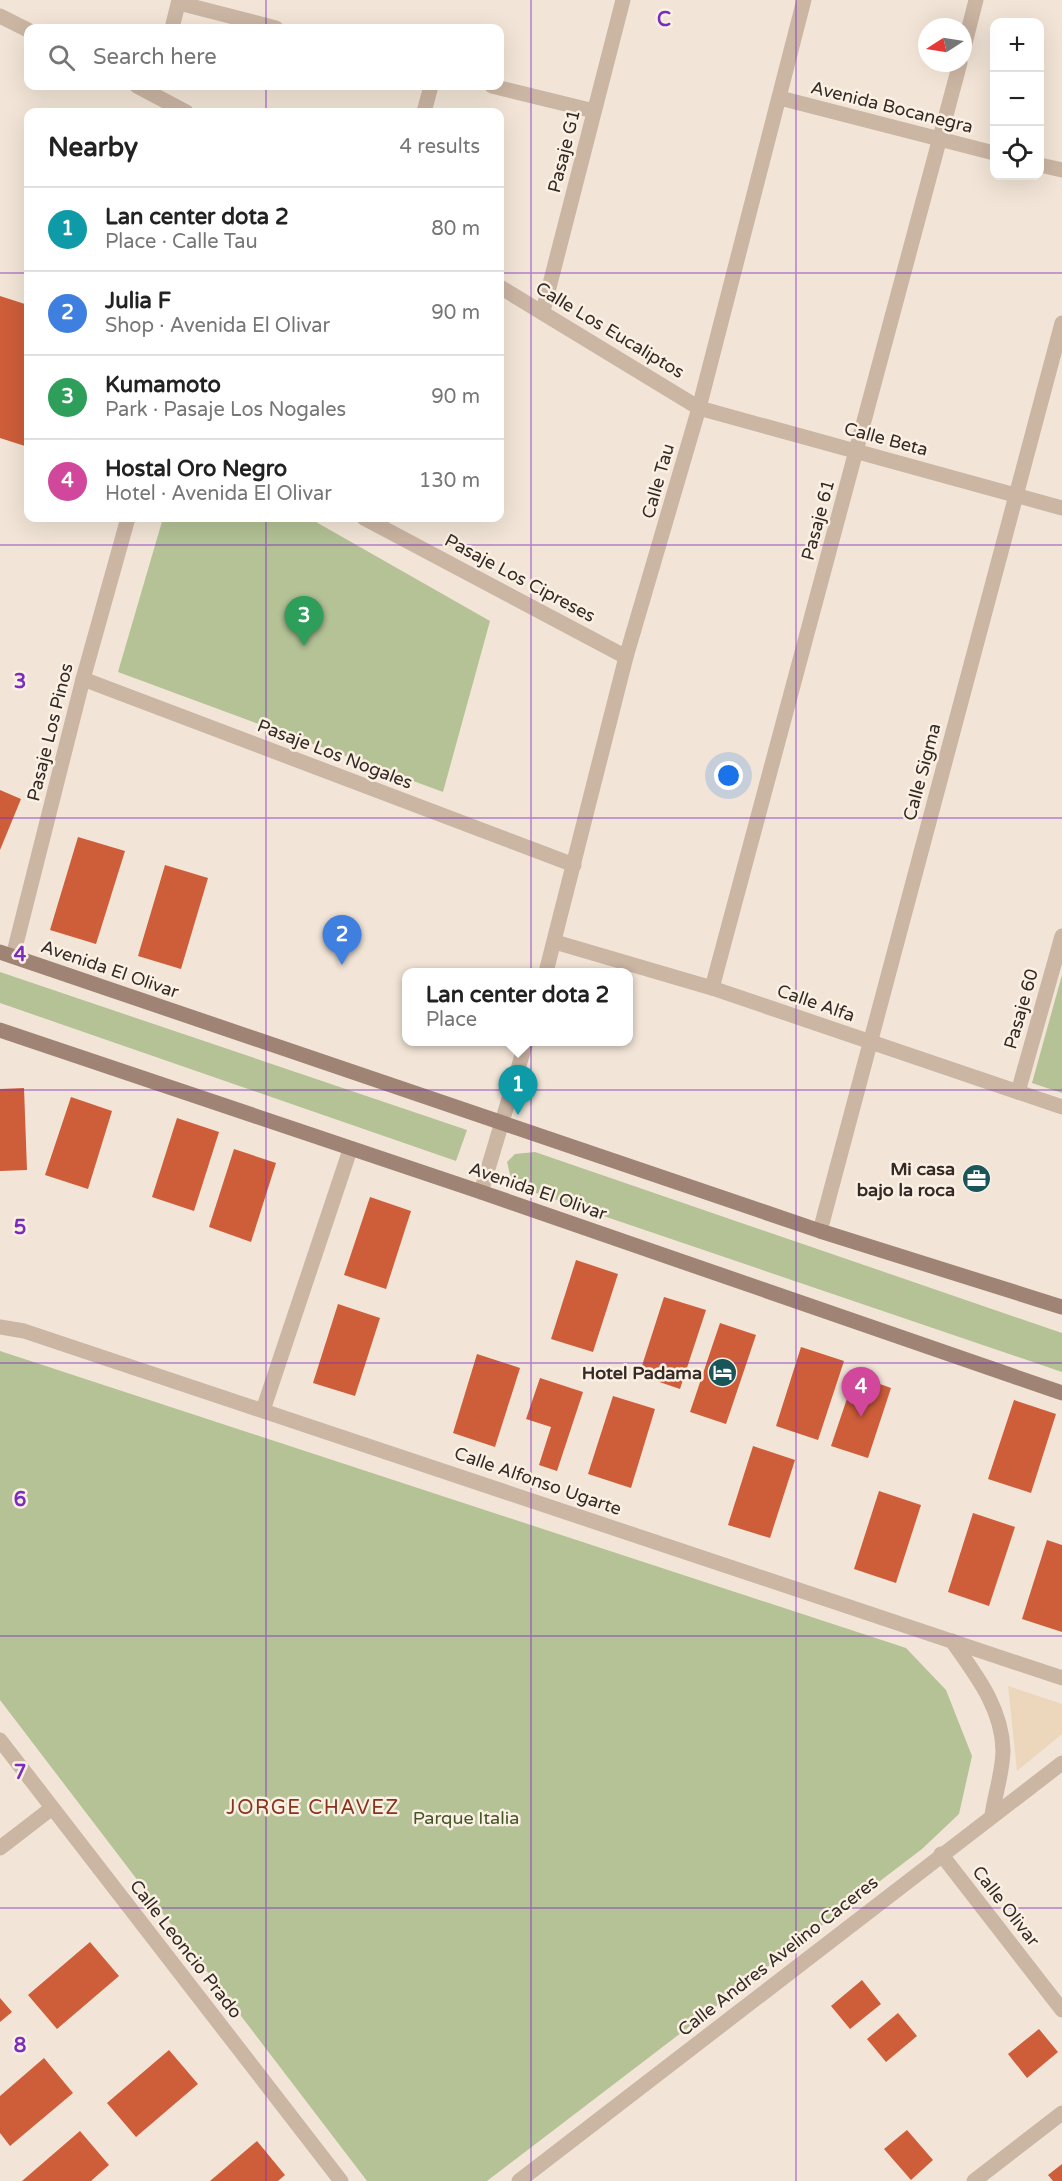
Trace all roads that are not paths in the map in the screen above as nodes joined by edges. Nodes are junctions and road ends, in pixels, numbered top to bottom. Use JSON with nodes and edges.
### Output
{"nodes":[{"id":1,"x":623,"y":0,"type":"edge"},
{"id":2,"x":804,"y":0,"type":"edge"},
{"id":3,"x":976,"y":0,"type":"edge"},
{"id":4,"x":179,"y":1,"type":"edge"},
{"id":5,"x":0,"y":16,"type":"edge"},
{"id":6,"x":971,"y":18,"type":"edge"},
{"id":7,"x":173,"y":24,"type":"edge"},
{"id":8,"x":262,"y":24,"type":"edge"},
{"id":9,"x":24,"y":28,"type":"edge"},
{"id":10,"x":958,"y":72,"type":"edge"},
{"id":11,"x":504,"y":89,"type":"edge"},
{"id":12,"x":156,"y":90,"type":"edge"},
{"id":13,"x":430,"y":90,"type":"edge"},
{"id":14,"x":780,"y":98,"type":"junction"},
{"id":15,"x":181,"y":108,"type":"edge"},
{"id":16,"x":425,"y":108,"type":"edge"},
{"id":17,"x":594,"y":111,"type":"junction"},
{"id":18,"x":940,"y":140,"type":"junction"},
{"id":19,"x":990,"y":152,"type":"edge"},
{"id":20,"x":1044,"y":166,"type":"edge"},
{"id":21,"x":1062,"y":170,"type":"edge"},
{"id":22,"x":504,"y":289,"type":"edge"},
{"id":23,"x":543,"y":311,"type":"junction"},
{"id":24,"x":1062,"y":324,"type":"edge"},
{"id":25,"x":699,"y":408,"type":"junction"},
{"id":26,"x":857,"y":452,"type":"junction"},
{"id":27,"x":1015,"y":495,"type":"junction"},
{"id":28,"x":1062,"y":508,"type":"edge"},
{"id":29,"x":127,"y":522,"type":"edge"},
{"id":30,"x":372,"y":522,"type":"edge"},
{"id":31,"x":626,"y":657,"type":"junction"},
{"id":32,"x":83,"y":679,"type":"junction"},
{"id":33,"x":574,"y":865,"type":"junction"},
{"id":34,"x":1062,"y":936,"type":"edge"},
{"id":35,"x":555,"y":942,"type":"junction"},
{"id":36,"x":6,"y":954,"type":"edge"},
{"id":37,"x":547,"y":968,"type":"edge"},
{"id":38,"x":712,"y":987,"type":"junction"},
{"id":39,"x":0,"y":1030,"type":"edge"},
{"id":40,"x":18,"y":1036,"type":"junction"},
{"id":41,"x":0,"y":1038,"type":"edge"},
{"id":42,"x":870,"y":1042,"type":"junction"},
{"id":43,"x":525,"y":1046,"type":"edge"},
{"id":44,"x":1018,"y":1092,"type":"junction"},
{"id":45,"x":1062,"y":1107,"type":"edge"},
{"id":46,"x":502,"y":1123,"type":"junction"},
{"id":47,"x":350,"y":1150,"type":"junction"},
{"id":48,"x":481,"y":1191,"type":"junction"},
{"id":49,"x":820,"y":1231,"type":"junction"},
{"id":50,"x":1062,"y":1307,"type":"edge"},
{"id":51,"x":0,"y":1327,"type":"edge"},
{"id":52,"x":1062,"y":1393,"type":"edge"},
{"id":53,"x":263,"y":1410,"type":"junction"},
{"id":54,"x":952,"y":1641,"type":"junction"},
{"id":55,"x":1062,"y":1678,"type":"edge"},
{"id":56,"x":0,"y":1740,"type":"edge"},
{"id":57,"x":1062,"y":1763,"type":"edge"},
{"id":58,"x":52,"y":1808,"type":"junction"},
{"id":59,"x":992,"y":1815,"type":"junction"},
{"id":60,"x":0,"y":1848,"type":"edge"},
{"id":61,"x":941,"y":1854,"type":"junction"},
{"id":62,"x":1062,"y":2010,"type":"edge"},
{"id":63,"x":1062,"y":2113,"type":"edge"},
{"id":64,"x":341,"y":2181,"type":"edge"},
{"id":65,"x":519,"y":2181,"type":"edge"},
{"id":66,"x":974,"y":2181,"type":"edge"}],
"edges":[{"from":1,"to":17,"type":"street","name":"Pasaje G1"},
{"from":2,"to":14,"type":"street","name":"Calle Tau"},
{"from":3,"to":6,"type":"street"},
{"from":4,"to":7,"type":"street"},
{"from":4,"to":8,"type":"street"},
{"from":5,"to":9,"type":"street"},
{"from":10,"to":18,"type":"street","name":"Pasaje 61"},
{"from":11,"to":17,"type":"street"},
{"from":12,"to":15,"type":"street"},
{"from":13,"to":16,"type":"street"},
{"from":14,"to":18,"type":"street","name":"Avenida Bocanegra"},
{"from":14,"to":25,"type":"street","name":"Calle Tau"},
{"from":17,"to":23,"type":"street","name":"Pasaje G1"},
{"from":18,"to":19,"type":"street","name":"Avenida Bocanegra"},
{"from":18,"to":26,"type":"street","name":"Pasaje 61"},
{"from":20,"to":21,"type":"street"},
{"from":22,"to":23,"type":"street","name":"Calle Los Eucaliptos"},
{"from":23,"to":25,"type":"street","name":"Calle Los Eucaliptos"},
{"from":24,"to":27,"type":"street","name":"Calle Sigma"},
{"from":25,"to":26,"type":"street","name":"Calle Beta"},
{"from":25,"to":31,"type":"street","name":"Calle Tau"},
{"from":26,"to":27,"type":"street","name":"Calle Beta"},
{"from":26,"to":38,"type":"street","name":"Pasaje 61"},
{"from":27,"to":28,"type":"street","name":"Calle Beta"},
{"from":27,"to":42,"type":"street","name":"Calle Sigma"},
{"from":29,"to":32,"type":"street","name":"Pasaje Los Pinos"},
{"from":30,"to":31,"type":"street","name":"Pasaje Los Cipreses"},
{"from":31,"to":33,"type":"street","name":"Calle Tau"},
{"from":32,"to":33,"type":"street","name":"Pasaje Los Nogales"},
{"from":32,"to":36,"type":"street","name":"Pasaje Los Pinos"},
{"from":33,"to":35,"type":"street","name":"Calle Tau"},
{"from":34,"to":44,"type":"street","name":"Pasaje 60"},
{"from":35,"to":37,"type":"street","name":"Calle Tau"},
{"from":35,"to":38,"type":"street","name":"Calle Alfa"},
{"from":36,"to":46,"type":"main road","name":"Avenida El Olivar"},
{"from":38,"to":42,"type":"street","name":"Calle Alfa"},
{"from":39,"to":40,"type":"main road","name":"Avenida El Olivar"},
{"from":40,"to":41,"type":"main road"},
{"from":40,"to":47,"type":"main road","name":"Avenida El Olivar"},
{"from":42,"to":44,"type":"street","name":"Calle Alfa"},
{"from":42,"to":49,"type":"street","name":"Calle Sigma"},
{"from":43,"to":46,"type":"street"},
{"from":44,"to":45,"type":"street","name":"Calle Alfa"},
{"from":46,"to":48,"type":"street"},
{"from":46,"to":49,"type":"main road","name":"Avenida El Olivar"},
{"from":47,"to":48,"type":"main road","name":"Avenida El Olivar"},
{"from":47,"to":53,"type":"street"},
{"from":48,"to":52,"type":"main road","name":"Avenida El Olivar"},
{"from":49,"to":50,"type":"main road","name":"Avenida El Olivar"},
{"from":51,"to":53,"type":"street","name":"Calle Alfonso Ugarte"},
{"from":53,"to":54,"type":"street","name":"Calle Alfonso Ugarte"},
{"from":54,"to":55,"type":"street","name":"Calle Alfonso Ugarte"},
{"from":54,"to":59,"type":"street"},
{"from":56,"to":58,"type":"street","name":"Calle Leoncio Prado"},
{"from":57,"to":59,"type":"street","name":"Calle Andres Avelino Caceres"},
{"from":58,"to":60,"type":"street"},
{"from":58,"to":64,"type":"street","name":"Calle Leoncio Prado"},
{"from":59,"to":61,"type":"street","name":"Calle Andres Avelino Caceres"},
{"from":61,"to":62,"type":"street","name":"Calle Olivar"},
{"from":61,"to":65,"type":"street","name":"Calle Andres Avelino Caceres"},
{"from":63,"to":66,"type":"street"}]}
